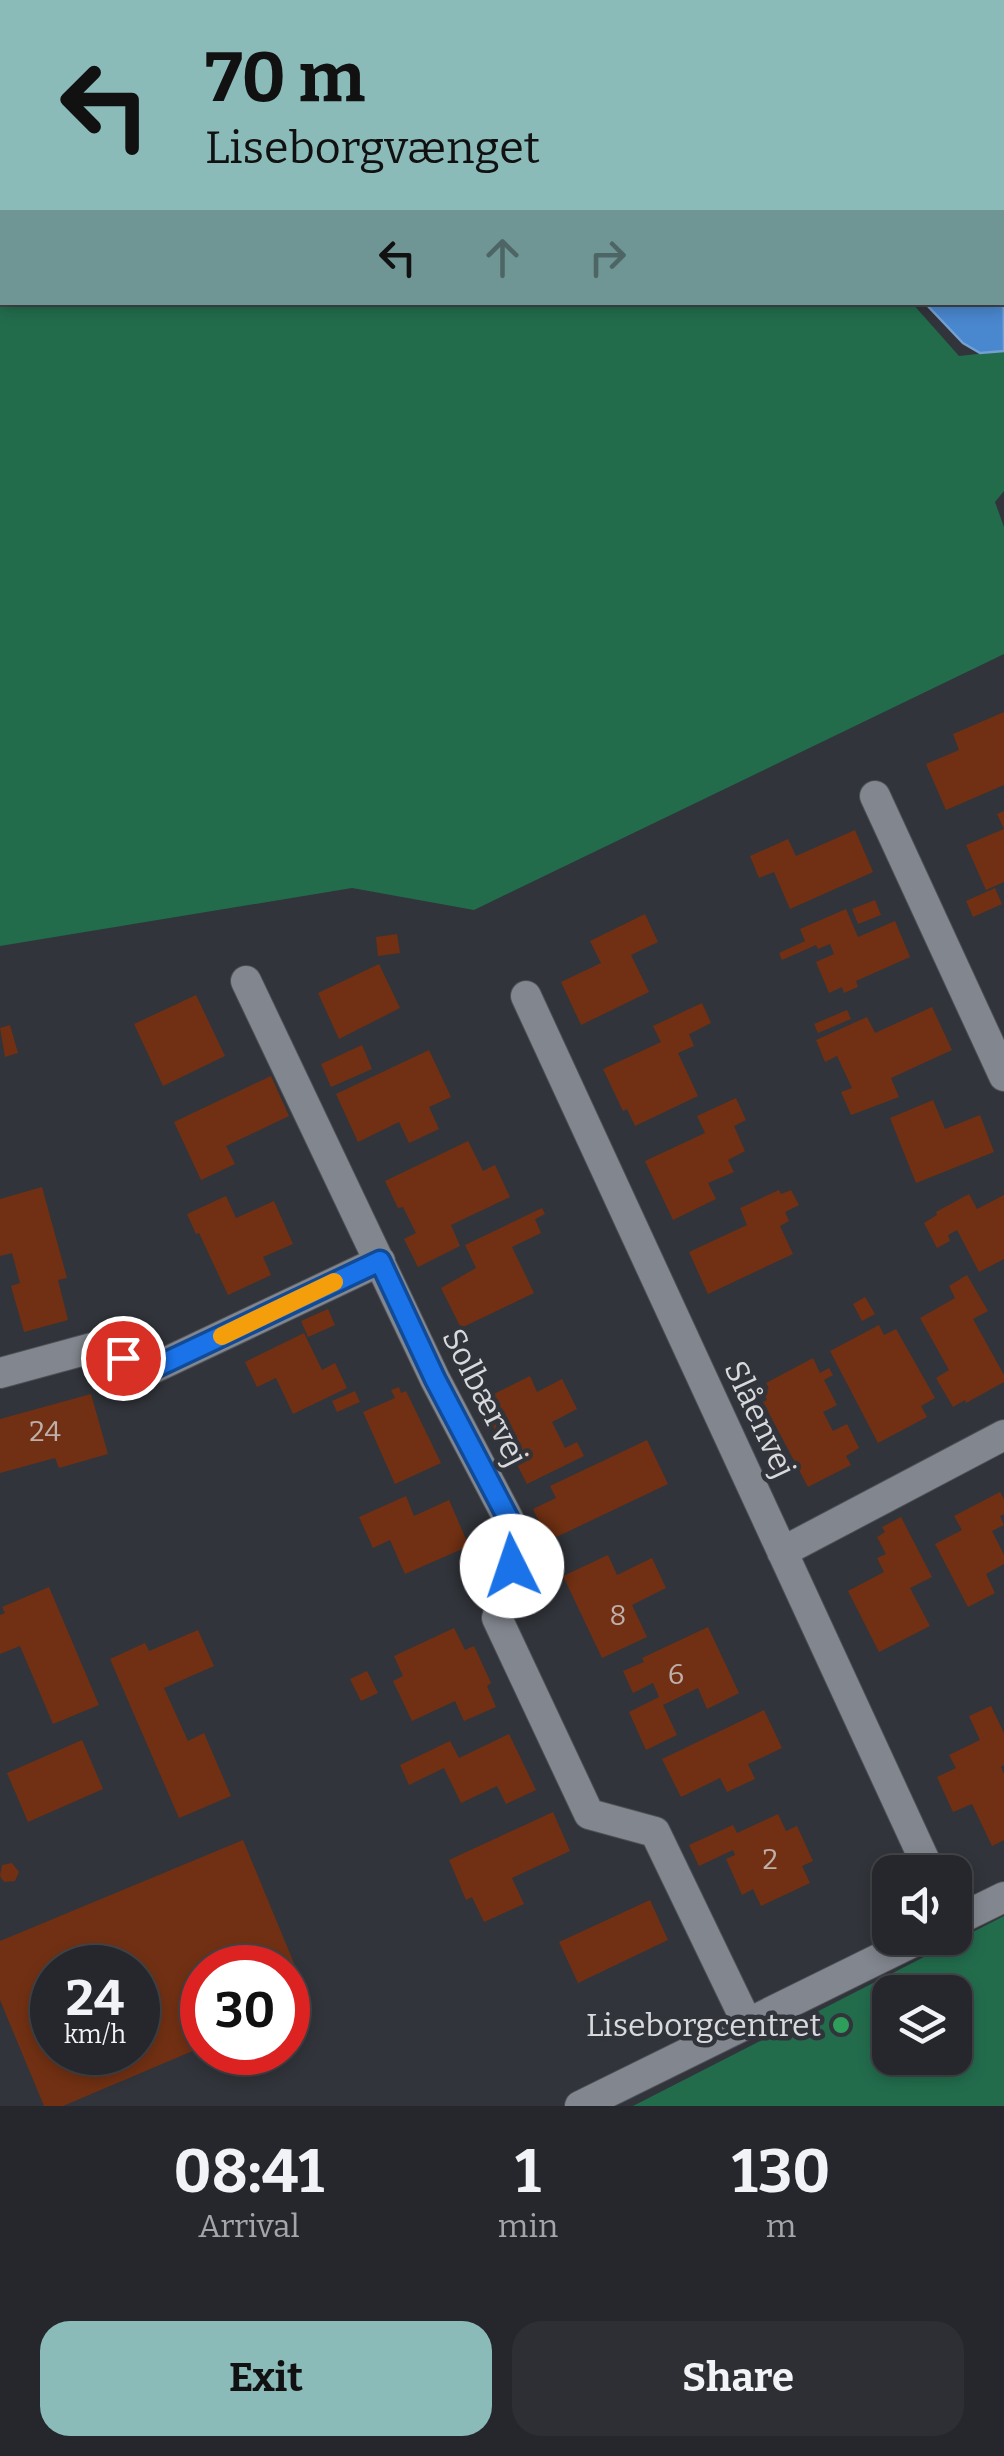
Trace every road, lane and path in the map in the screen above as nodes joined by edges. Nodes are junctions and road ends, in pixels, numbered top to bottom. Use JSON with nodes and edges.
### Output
{"nodes":[{"id":1,"x":876,"y":796,"type":"dead end"},
{"id":2,"x":246,"y":982,"type":"dead end"},
{"id":3,"x":526,"y":996,"type":"dead end"},
{"id":4,"x":1004,"y":1076,"type":"edge"},
{"id":5,"x":380,"y":1261,"type":"junction"},
{"id":6,"x":0,"y":1373,"type":"edge"},
{"id":7,"x":1004,"y":1435,"type":"edge"},
{"id":8,"x":782,"y":1552,"type":"junction"},
{"id":9,"x":922,"y":1855,"type":"edge"},
{"id":10,"x":1004,"y":1897,"type":"edge"},
{"id":11,"x":972,"y":1913,"type":"edge"},
{"id":12,"x":886,"y":1955,"type":"edge"},
{"id":13,"x":747,"y":2023,"type":"junction"},
{"id":14,"x":580,"y":2106,"type":"edge"}],
"edges":[{"from":1,"to":4,"type":"street"},
{"from":2,"to":5,"type":"street","name":"Solbærvej"},
{"from":3,"to":8,"type":"street","name":"Slåenvej"},
{"from":5,"to":6,"type":"street"},
{"from":5,"to":13,"type":"street","name":"Solbærvej"},
{"from":7,"to":8,"type":"street"},
{"from":8,"to":9,"type":"street","name":"Slåenvej"},
{"from":10,"to":11,"type":"street"},
{"from":12,"to":13,"type":"street"},
{"from":13,"to":14,"type":"street"}]}
